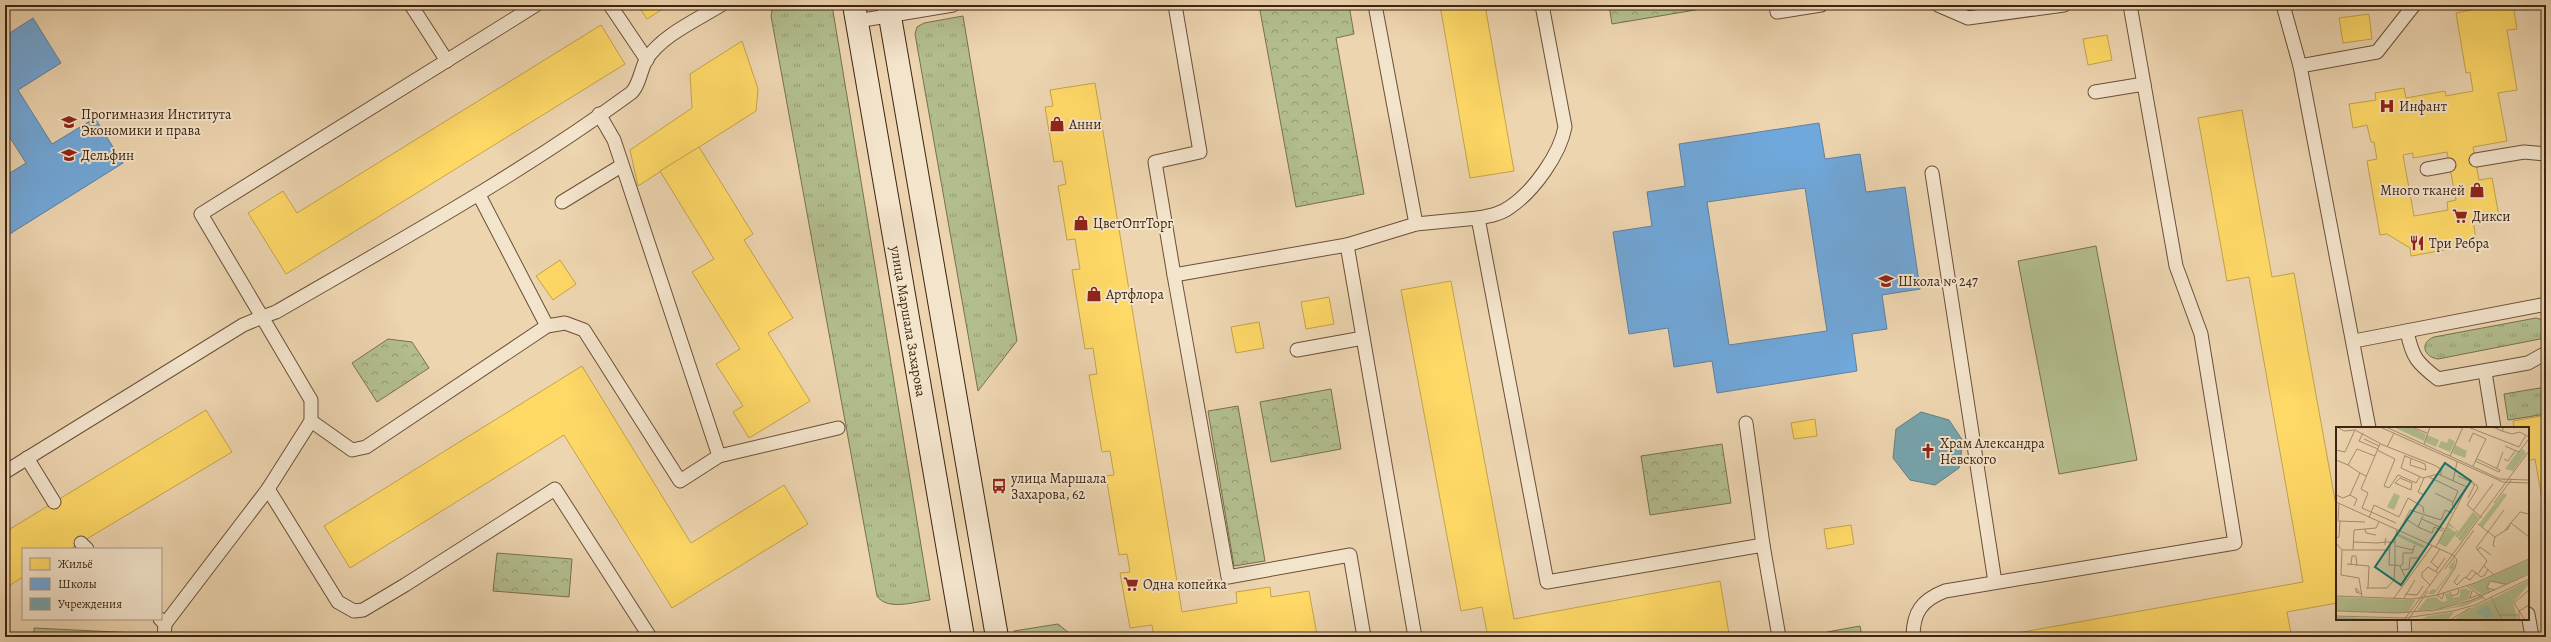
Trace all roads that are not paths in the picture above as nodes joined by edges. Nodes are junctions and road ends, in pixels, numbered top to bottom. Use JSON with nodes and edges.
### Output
{"nodes":[{"id":1,"x":412,"y":5,"type":"edge"},
{"id":2,"x":536,"y":5,"type":"edge"},
{"id":3,"x":610,"y":5,"type":"edge"},
{"id":4,"x":721,"y":5,"type":"edge"},
{"id":5,"x":953,"y":5,"type":"edge"},
{"id":6,"x":1175,"y":5,"type":"edge"},
{"id":7,"x":1374,"y":5,"type":"edge"},
{"id":8,"x":1542,"y":5,"type":"edge"},
{"id":9,"x":1776,"y":5,"type":"edge"},
{"id":10,"x":1821,"y":5,"type":"edge"},
{"id":11,"x":1938,"y":5,"type":"edge"},
{"id":12,"x":2064,"y":5,"type":"edge"},
{"id":13,"x":2130,"y":5,"type":"edge"},
{"id":14,"x":2283,"y":5,"type":"edge"},
{"id":15,"x":2414,"y":5,"type":"edge"},
{"id":16,"x":889,"y":10,"type":"edge"},
{"id":17,"x":856,"y":13,"type":"edge"},
{"id":18,"x":447,"y":60,"type":"junction"},
{"id":19,"x":647,"y":60,"type":"junction"},
{"id":20,"x":2300,"y":66,"type":"junction"},
{"id":21,"x":2144,"y":84,"type":"junction"},
{"id":22,"x":2095,"y":92,"type":"dead end"},
{"id":23,"x":599,"y":114,"type":"junction"},
{"id":24,"x":2546,"y":154,"type":"edge"},
{"id":25,"x":2476,"y":160,"type":"dead end"},
{"id":26,"x":2449,"y":165,"type":"dead end"},
{"id":27,"x":621,"y":166,"type":"junction"},
{"id":28,"x":2427,"y":169,"type":"dead end"},
{"id":29,"x":1932,"y":172,"type":"dead end"},
{"id":30,"x":479,"y":195,"type":"junction"},
{"id":31,"x":562,"y":202,"type":"dead end"},
{"id":32,"x":1478,"y":218,"type":"junction"},
{"id":33,"x":1416,"y":224,"type":"junction"},
{"id":34,"x":1347,"y":245,"type":"junction"},
{"id":35,"x":1174,"y":275,"type":"junction"},
{"id":36,"x":2546,"y":304,"type":"edge"},
{"id":37,"x":262,"y":317,"type":"junction"},
{"id":38,"x":547,"y":326,"type":"junction"},
{"id":39,"x":2407,"y":331,"type":"junction"},
{"id":40,"x":1363,"y":338,"type":"junction"},
{"id":41,"x":2354,"y":341,"type":"junction"},
{"id":42,"x":1297,"y":350,"type":"dead end"},
{"id":43,"x":2546,"y":353,"type":"edge"},
{"id":44,"x":2485,"y":372,"type":"junction"},
{"id":45,"x":310,"y":421,"type":"junction"},
{"id":46,"x":1746,"y":423,"type":"dead end"},
{"id":47,"x":2369,"y":427,"type":"edge"},
{"id":48,"x":2494,"y":427,"type":"edge"},
{"id":49,"x":838,"y":428,"type":"dead end"},
{"id":50,"x":719,"y":456,"type":"junction"},
{"id":51,"x":27,"y":458,"type":"junction"},
{"id":52,"x":5,"y":472,"type":"edge"},
{"id":53,"x":268,"y":489,"type":"junction"},
{"id":54,"x":54,"y":502,"type":"dead end"},
{"id":55,"x":1763,"y":545,"type":"junction"},
{"id":56,"x":1995,"y":582,"type":"junction"},
{"id":57,"x":2404,"y":620,"type":"edge"},
{"id":58,"x":2529,"y":620,"type":"edge"},
{"id":59,"x":163,"y":627,"type":"edge"},
{"id":60,"x":650,"y":637,"type":"edge"},
{"id":61,"x":963,"y":637,"type":"edge"},
{"id":62,"x":997,"y":637,"type":"edge"},
{"id":63,"x":1364,"y":637,"type":"edge"},
{"id":64,"x":1416,"y":637,"type":"edge"},
{"id":65,"x":1779,"y":637,"type":"edge"},
{"id":66,"x":1913,"y":637,"type":"edge"},
{"id":67,"x":2405,"y":637,"type":"edge"},
{"id":68,"x":2532,"y":637,"type":"edge"}],
"edges":[{"from":1,"to":18,"type":"lane"},
{"from":2,"to":18,"type":"lane"},
{"from":3,"to":19,"type":"lane"},
{"from":4,"to":19,"type":"lane"},
{"from":5,"to":16,"type":"lane"},
{"from":6,"to":35,"type":"lane"},
{"from":7,"to":33,"type":"lane"},
{"from":8,"to":32,"type":"lane"},
{"from":9,"to":10,"type":"lane"},
{"from":11,"to":12,"type":"lane"},
{"from":13,"to":21,"type":"lane"},
{"from":14,"to":20,"type":"lane"},
{"from":15,"to":20,"type":"lane"},
{"from":16,"to":17,"type":"lane"},
{"from":16,"to":62,"type":"street"},
{"from":17,"to":61,"type":"street","name":"улица Маршала Захарова"},
{"from":18,"to":37,"type":"lane"},
{"from":19,"to":23,"type":"lane"},
{"from":20,"to":41,"type":"lane"},
{"from":21,"to":22,"type":"lane"},
{"from":21,"to":56,"type":"lane"},
{"from":23,"to":27,"type":"lane"},
{"from":23,"to":30,"type":"lane"},
{"from":24,"to":25,"type":"lane"},
{"from":26,"to":28,"type":"lane"},
{"from":27,"to":31,"type":"lane"},
{"from":27,"to":50,"type":"lane"},
{"from":29,"to":56,"type":"lane"},
{"from":30,"to":37,"type":"lane"},
{"from":30,"to":38,"type":"lane"},
{"from":32,"to":33,"type":"lane"},
{"from":32,"to":55,"type":"lane"},
{"from":33,"to":34,"type":"lane"},
{"from":34,"to":35,"type":"lane"},
{"from":34,"to":40,"type":"lane"},
{"from":35,"to":63,"type":"lane"},
{"from":36,"to":39,"type":"lane"},
{"from":37,"to":45,"type":"lane"},
{"from":37,"to":51,"type":"lane"},
{"from":38,"to":45,"type":"lane"},
{"from":38,"to":50,"type":"lane"},
{"from":39,"to":41,"type":"lane"},
{"from":39,"to":44,"type":"lane"},
{"from":40,"to":42,"type":"lane"},
{"from":40,"to":64,"type":"lane"},
{"from":41,"to":47,"type":"lane"},
{"from":43,"to":44,"type":"lane"},
{"from":44,"to":48,"type":"lane"},
{"from":45,"to":53,"type":"lane"},
{"from":46,"to":55,"type":"lane"},
{"from":49,"to":50,"type":"lane"},
{"from":51,"to":52,"type":"lane"},
{"from":51,"to":54,"type":"lane"},
{"from":53,"to":59,"type":"lane"},
{"from":53,"to":60,"type":"lane"},
{"from":55,"to":65,"type":"lane"},
{"from":56,"to":66,"type":"lane"},
{"from":57,"to":67,"type":"lane"},
{"from":58,"to":68,"type":"lane"}]}
